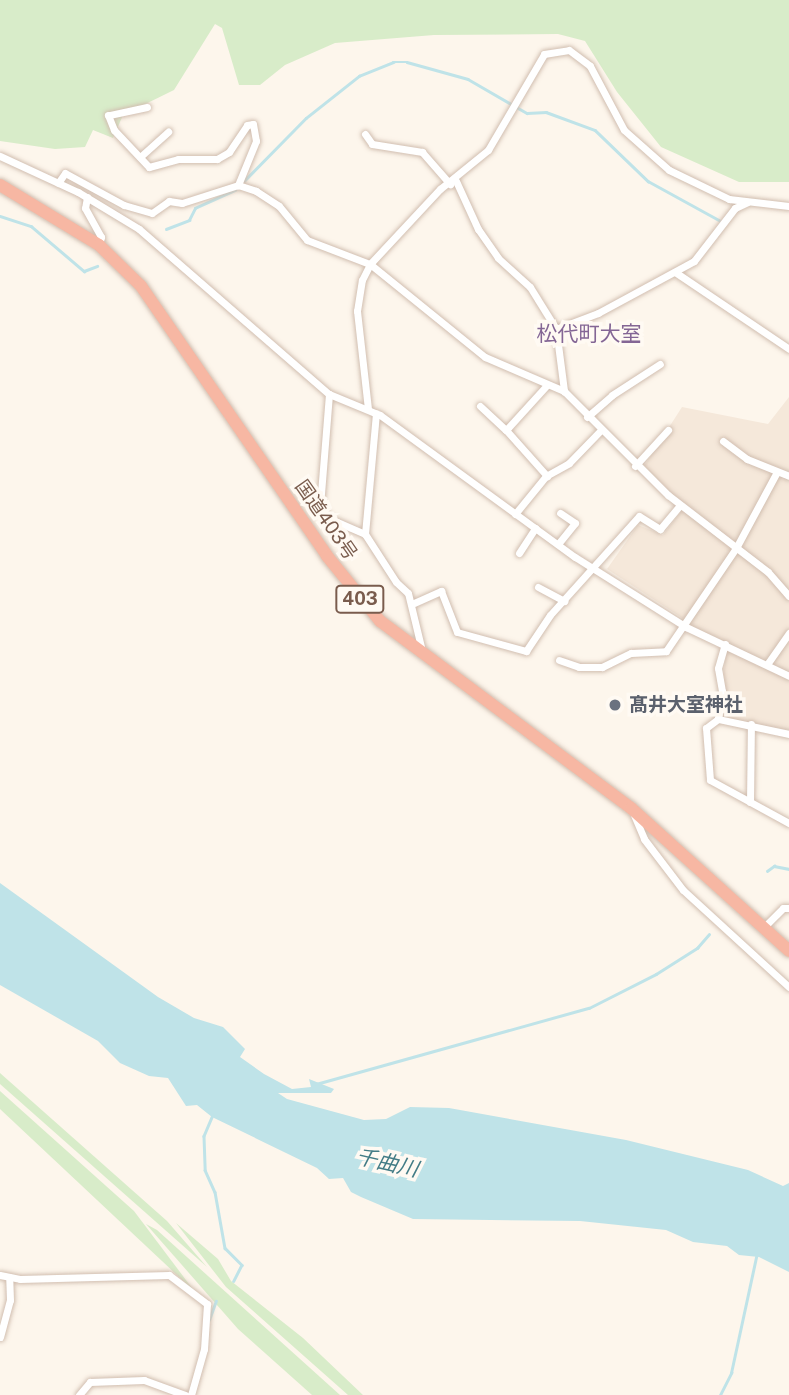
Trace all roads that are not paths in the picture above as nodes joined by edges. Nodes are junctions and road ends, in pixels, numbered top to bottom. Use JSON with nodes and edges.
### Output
{"nodes":[{"id":1,"x":147,"y":107,"type":"dead end"},
{"id":2,"x":168,"y":132,"type":"dead end"},
{"id":3,"x":365,"y":134,"type":"dead end"},
{"id":4,"x":0,"y":156,"type":"edge"},
{"id":5,"x":139,"y":157,"type":"junction"},
{"id":6,"x":453,"y":182,"type":"junction"},
{"id":7,"x":58,"y":183,"type":"junction"},
{"id":8,"x":0,"y":185,"type":"edge"},
{"id":9,"x":238,"y":185,"type":"junction"},
{"id":10,"x":87,"y":197,"type":"junction"},
{"id":11,"x":749,"y":202,"type":"junction"},
{"id":12,"x":789,"y":206,"type":"edge"},
{"id":13,"x":99,"y":245,"type":"junction"},
{"id":14,"x":370,"y":264,"type":"junction"},
{"id":15,"x":675,"y":272,"type":"junction"},
{"id":16,"x":556,"y":329,"type":"junction"},
{"id":17,"x":789,"y":349,"type":"edge"},
{"id":18,"x":660,"y":364,"type":"dead end"},
{"id":19,"x":547,"y":385,"type":"junction"},
{"id":20,"x":564,"y":391,"type":"junction"},
{"id":21,"x":329,"y":394,"type":"junction"},
{"id":22,"x":480,"y":406,"type":"dead end"},
{"id":23,"x":372,"y":411,"type":"junction"},
{"id":24,"x":587,"y":417,"type":"junction"},
{"id":25,"x":506,"y":429,"type":"junction"},
{"id":26,"x":668,"y":430,"type":"dead end"},
{"id":27,"x":600,"y":431,"type":"junction"},
{"id":28,"x":723,"y":441,"type":"dead end"},
{"id":29,"x":635,"y":466,"type":"junction"},
{"id":30,"x":777,"y":472,"type":"junction"},
{"id":31,"x":547,"y":476,"type":"junction"},
{"id":32,"x":789,"y":476,"type":"edge"},
{"id":33,"x":679,"y":506,"type":"junction"},
{"id":34,"x":560,"y":513,"type":"dead end"},
{"id":35,"x":515,"y":514,"type":"junction"},
{"id":36,"x":535,"y":528,"type":"junction"},
{"id":37,"x":365,"y":534,"type":"junction"},
{"id":38,"x":558,"y":544,"type":"junction"},
{"id":39,"x":736,"y":548,"type":"junction"},
{"id":40,"x":519,"y":553,"type":"dead end"},
{"id":41,"x":597,"y":567,"type":"junction"},
{"id":42,"x":538,"y":587,"type":"dead end"},
{"id":43,"x":789,"y":596,"type":"edge"},
{"id":44,"x":564,"y":601,"type":"junction"},
{"id":45,"x":414,"y":603,"type":"junction"},
{"id":46,"x":686,"y":627,"type":"junction"},
{"id":47,"x":789,"y":633,"type":"edge"},
{"id":48,"x":725,"y":645,"type":"junction"},
{"id":49,"x":422,"y":652,"type":"junction"},
{"id":50,"x":559,"y":660,"type":"dead end"},
{"id":51,"x":768,"y":663,"type":"junction"},
{"id":52,"x":789,"y":676,"type":"edge"},
{"id":53,"x":718,"y":719,"type":"junction"},
{"id":54,"x":751,"y":724,"type":"junction"},
{"id":55,"x":789,"y":734,"type":"edge"},
{"id":56,"x":750,"y":802,"type":"junction"},
{"id":57,"x":631,"y":808,"type":"junction"},
{"id":58,"x":789,"y":823,"type":"edge"},
{"id":59,"x":789,"y":908,"type":"edge"},
{"id":60,"x":763,"y":928,"type":"junction"},
{"id":61,"x":789,"y":951,"type":"edge"},
{"id":62,"x":789,"y":987,"type":"edge"},
{"id":63,"x":0,"y":1275,"type":"edge"},
{"id":64,"x":9,"y":1277,"type":"junction"},
{"id":65,"x":0,"y":1337,"type":"edge"},
{"id":66,"x":79,"y":1395,"type":"edge"},
{"id":67,"x":185,"y":1395,"type":"edge"},
{"id":68,"x":191,"y":1395,"type":"edge"}],
"edges":[{"from":1,"to":5,"type":"street"},
{"from":2,"to":5,"type":"street"},
{"from":3,"to":6,"type":"street"},
{"from":4,"to":7,"type":"street"},
{"from":5,"to":9,"type":"street"},
{"from":6,"to":11,"type":"street"},
{"from":6,"to":14,"type":"street"},
{"from":6,"to":16,"type":"street"},
{"from":7,"to":9,"type":"street"},
{"from":7,"to":10,"type":"street"},
{"from":8,"to":13,"type":"highway","name":"国道403号","number":"403"},
{"from":9,"to":14,"type":"street"},
{"from":10,"to":13,"type":"street"},
{"from":10,"to":21,"type":"street"},
{"from":11,"to":12,"type":"street"},
{"from":11,"to":15,"type":"street"},
{"from":13,"to":49,"type":"highway","name":"国道403号","number":"403"},
{"from":14,"to":19,"type":"street"},
{"from":14,"to":23,"type":"street"},
{"from":15,"to":16,"type":"street"},
{"from":15,"to":17,"type":"street"},
{"from":16,"to":20,"type":"street"},
{"from":18,"to":24,"type":"street"},
{"from":19,"to":20,"type":"street"},
{"from":19,"to":25,"type":"street"},
{"from":20,"to":24,"type":"street"},
{"from":21,"to":23,"type":"street"},
{"from":21,"to":37,"type":"street"},
{"from":22,"to":25,"type":"street"},
{"from":23,"to":35,"type":"street"},
{"from":23,"to":37,"type":"street"},
{"from":24,"to":27,"type":"street"},
{"from":25,"to":31,"type":"street"},
{"from":26,"to":29,"type":"street"},
{"from":27,"to":29,"type":"street"},
{"from":27,"to":31,"type":"street"},
{"from":28,"to":30,"type":"street"},
{"from":29,"to":33,"type":"street"},
{"from":30,"to":32,"type":"street"},
{"from":30,"to":39,"type":"street"},
{"from":31,"to":35,"type":"street"},
{"from":33,"to":39,"type":"street"},
{"from":33,"to":41,"type":"street"},
{"from":34,"to":38,"type":"street"},
{"from":35,"to":36,"type":"street"},
{"from":36,"to":38,"type":"street"},
{"from":36,"to":40,"type":"street"},
{"from":37,"to":45,"type":"street"},
{"from":38,"to":41,"type":"street"},
{"from":39,"to":43,"type":"street"},
{"from":39,"to":46,"type":"street"},
{"from":41,"to":44,"type":"street"},
{"from":41,"to":46,"type":"street"},
{"from":42,"to":44,"type":"street"},
{"from":44,"to":45,"type":"street"},
{"from":45,"to":49,"type":"street"},
{"from":46,"to":48,"type":"street"},
{"from":46,"to":50,"type":"street"},
{"from":47,"to":51,"type":"street"},
{"from":48,"to":51,"type":"street"},
{"from":48,"to":53,"type":"street"},
{"from":49,"to":57,"type":"highway","name":"国道403号","number":"403"},
{"from":51,"to":52,"type":"street"},
{"from":53,"to":54,"type":"street"},
{"from":53,"to":56,"type":"street"},
{"from":54,"to":55,"type":"street"},
{"from":54,"to":56,"type":"street"},
{"from":56,"to":58,"type":"street"},
{"from":57,"to":60,"type":"highway","name":"国道403号","number":"403"},
{"from":57,"to":62,"type":"street"},
{"from":59,"to":60,"type":"street"},
{"from":60,"to":61,"type":"highway","name":"国道403号","number":"403"},
{"from":63,"to":64,"type":"street"},
{"from":64,"to":65,"type":"street"},
{"from":64,"to":68,"type":"street"},
{"from":66,"to":67,"type":"street"}]}
